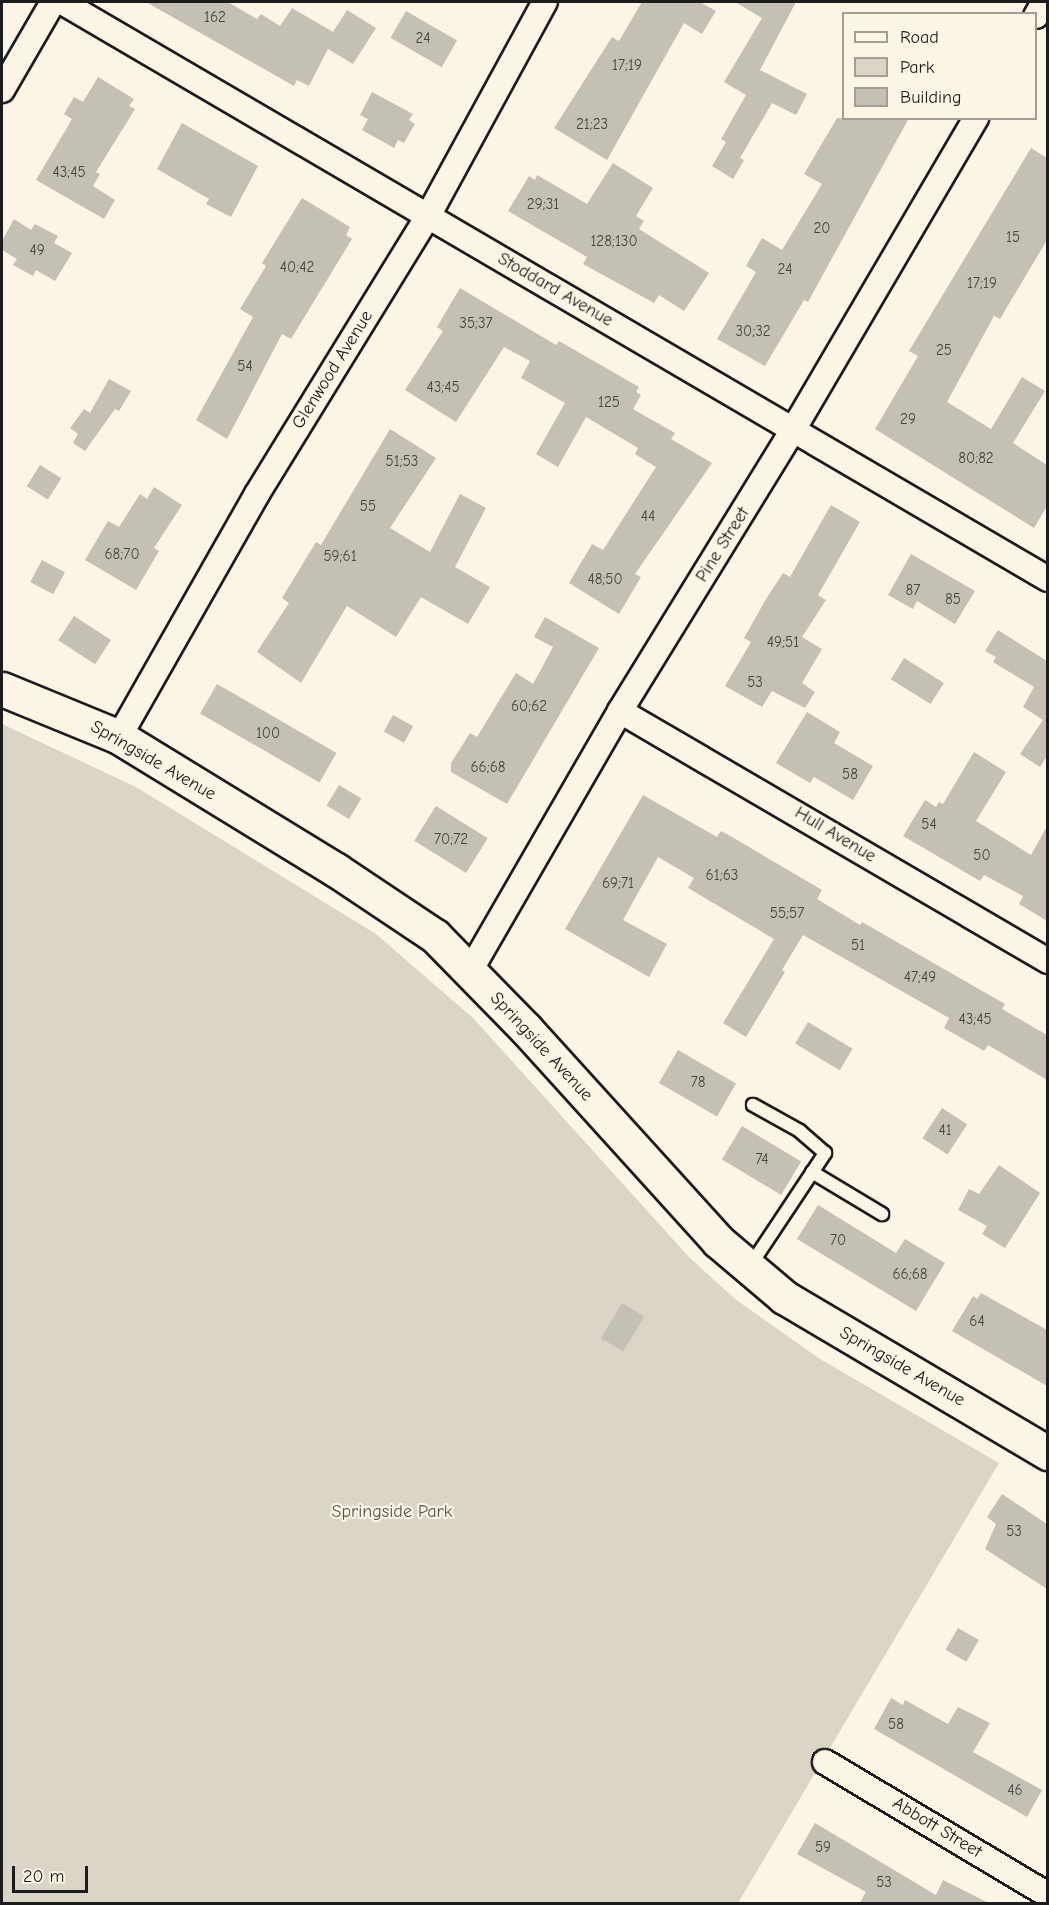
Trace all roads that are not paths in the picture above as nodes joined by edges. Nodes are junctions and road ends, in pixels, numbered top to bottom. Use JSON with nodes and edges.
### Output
{"nodes":[{"id":1,"x":53,"y":2,"type":"edge"},
{"id":2,"x":62,"y":2,"type":"edge"},
{"id":3,"x":545,"y":2,"type":"edge"},
{"id":4,"x":2,"y":90,"type":"edge"},
{"id":5,"x":975,"y":120,"type":"edge"},
{"id":6,"x":426,"y":218,"type":"junction"},
{"id":7,"x":793,"y":430,"type":"junction"},
{"id":8,"x":1047,"y":579,"type":"edge"},
{"id":9,"x":2,"y":689,"type":"edge"},
{"id":10,"x":620,"y":711,"type":"junction"},
{"id":11,"x":118,"y":737,"type":"junction"},
{"id":12,"x":1047,"y":961,"type":"edge"},
{"id":13,"x":470,"y":972,"type":"junction"},
{"id":14,"x":753,"y":1105,"type":"dead end"},
{"id":15,"x":812,"y":1172,"type":"junction"},
{"id":16,"x":882,"y":1214,"type":"dead end"},
{"id":17,"x":749,"y":1267,"type":"junction"},
{"id":18,"x":1047,"y":1453,"type":"edge"},
{"id":19,"x":825,"y":1762,"type":"dead end"},
{"id":20,"x":1047,"y":1895,"type":"edge"}],
"edges":[{"from":1,"to":4,"type":"street"},
{"from":2,"to":6,"type":"street","name":"Stoddard Avenue"},
{"from":3,"to":6,"type":"street","name":"Glenwood Avenue"},
{"from":5,"to":7,"type":"street","name":"Pine Street"},
{"from":6,"to":7,"type":"street","name":"Stoddard Avenue"},
{"from":6,"to":11,"type":"street","name":"Glenwood Avenue"},
{"from":7,"to":8,"type":"street","name":"Stoddard Avenue"},
{"from":7,"to":10,"type":"street","name":"Pine Street"},
{"from":9,"to":11,"type":"street","name":"Springside Avenue"},
{"from":10,"to":12,"type":"street","name":"Hull Avenue"},
{"from":10,"to":13,"type":"street","name":"Pine Street"},
{"from":11,"to":13,"type":"street","name":"Springside Avenue"},
{"from":13,"to":17,"type":"street","name":"Springside Avenue"},
{"from":14,"to":15,"type":"lane"},
{"from":15,"to":16,"type":"lane"},
{"from":15,"to":17,"type":"lane"},
{"from":17,"to":18,"type":"street","name":"Springside Avenue"},
{"from":19,"to":20,"type":"street","name":"Abbott Street"}]}
